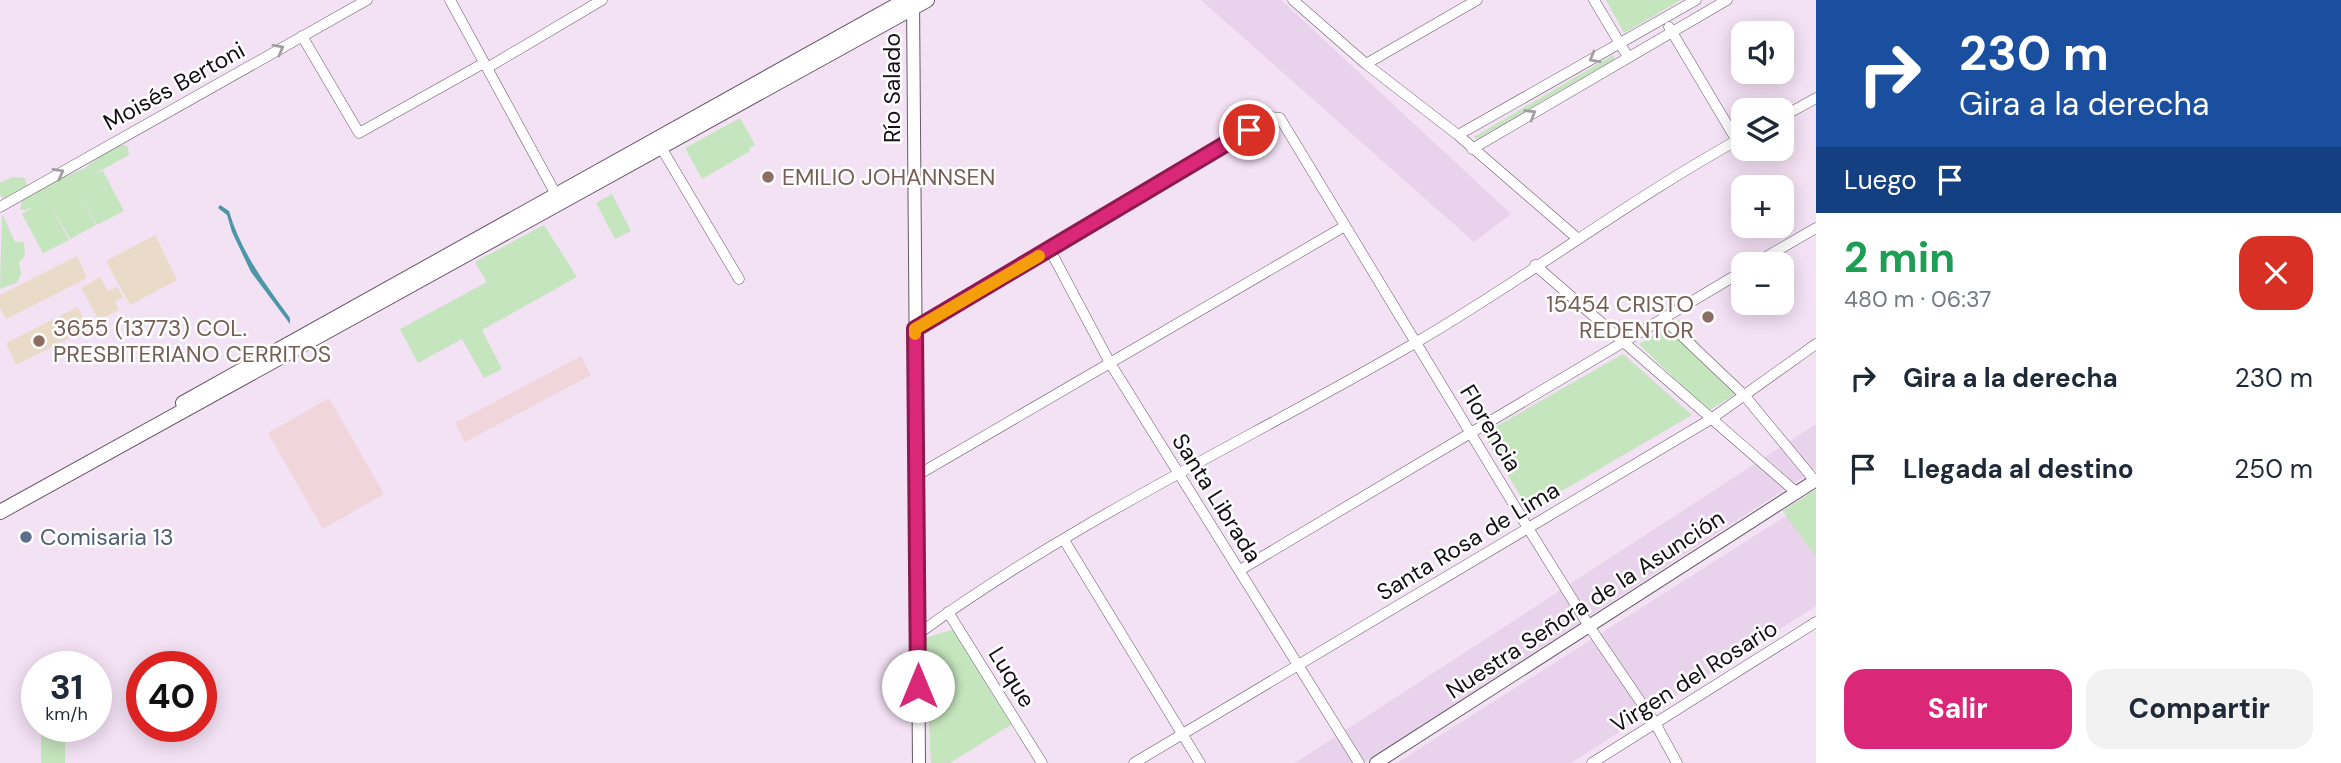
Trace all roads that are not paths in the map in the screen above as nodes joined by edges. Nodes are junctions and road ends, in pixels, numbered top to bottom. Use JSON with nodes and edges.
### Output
{"nodes":[{"id":1,"x":367,"y":0,"type":"edge"},
{"id":2,"x":450,"y":0,"type":"edge"},
{"id":3,"x":602,"y":0,"type":"edge"},
{"id":4,"x":927,"y":0,"type":"edge"},
{"id":5,"x":1293,"y":0,"type":"edge"},
{"id":6,"x":1477,"y":0,"type":"edge"},
{"id":7,"x":1594,"y":0,"type":"edge"},
{"id":8,"x":1696,"y":0,"type":"edge"},
{"id":9,"x":1724,"y":1,"type":"edge"},
{"id":10,"x":911,"y":3,"type":"edge"},
{"id":11,"x":1664,"y":18,"type":"junction"},
{"id":12,"x":1672,"y":31,"type":"junction"},
{"id":13,"x":302,"y":36,"type":"junction"},
{"id":14,"x":1620,"y":43,"type":"junction"},
{"id":15,"x":1628,"y":57,"type":"junction"},
{"id":16,"x":1366,"y":64,"type":"junction"},
{"id":17,"x":485,"y":66,"type":"junction"},
{"id":18,"x":1816,"y":98,"type":"edge"},
{"id":19,"x":1794,"y":110,"type":"edge"},
{"id":20,"x":1731,"y":125,"type":"edge"},
{"id":21,"x":1458,"y":135,"type":"junction"},
{"id":22,"x":659,"y":144,"type":"junction"},
{"id":23,"x":1731,"y":144,"type":"edge"},
{"id":24,"x":1472,"y":149,"type":"junction"},
{"id":25,"x":559,"y":199,"type":"junction"},
{"id":26,"x":0,"y":207,"type":"edge"},
{"id":27,"x":1345,"y":226,"type":"junction"},
{"id":28,"x":1816,"y":228,"type":"edge"},
{"id":29,"x":1577,"y":238,"type":"junction"},
{"id":30,"x":1050,"y":250,"type":"junction"},
{"id":31,"x":1775,"y":252,"type":"edge"},
{"id":32,"x":1535,"y":265,"type":"junction"},
{"id":33,"x":431,"y":270,"type":"junction"},
{"id":34,"x":1731,"y":278,"type":"edge"},
{"id":35,"x":739,"y":279,"type":"dead end"},
{"id":36,"x":1663,"y":318,"type":"junction"},
{"id":37,"x":915,"y":329,"type":"junction"},
{"id":38,"x":1417,"y":342,"type":"junction"},
{"id":39,"x":1623,"y":342,"type":"junction"},
{"id":40,"x":1816,"y":344,"type":"edge"},
{"id":41,"x":1110,"y":363,"type":"junction"},
{"id":42,"x":1744,"y":395,"type":"junction"},
{"id":43,"x":1711,"y":419,"type":"junction"},
{"id":44,"x":1471,"y":432,"type":"junction"},
{"id":45,"x":1179,"y":474,"type":"junction"},
{"id":46,"x":916,"y":476,"type":"junction"},
{"id":47,"x":1815,"y":480,"type":"edge"},
{"id":48,"x":1797,"y":493,"type":"junction"},
{"id":49,"x":0,"y":505,"type":"edge"},
{"id":50,"x":0,"y":512,"type":"edge"},
{"id":51,"x":1528,"y":528,"type":"junction"},
{"id":52,"x":1064,"y":540,"type":"junction"},
{"id":53,"x":1240,"y":569,"type":"junction"},
{"id":54,"x":948,"y":612,"type":"junction"},
{"id":55,"x":1816,"y":622,"type":"edge"},
{"id":56,"x":1589,"y":626,"type":"junction"},
{"id":57,"x":918,"y":634,"type":"junction"},
{"id":58,"x":1297,"y":666,"type":"junction"},
{"id":59,"x":1655,"y":723,"type":"junction"},
{"id":60,"x":1181,"y":734,"type":"junction"},
{"id":61,"x":919,"y":763,"type":"edge"},
{"id":62,"x":1042,"y":763,"type":"edge"},
{"id":63,"x":1134,"y":763,"type":"edge"},
{"id":64,"x":1200,"y":763,"type":"edge"},
{"id":65,"x":1359,"y":763,"type":"edge"},
{"id":66,"x":1376,"y":763,"type":"edge"},
{"id":67,"x":1592,"y":763,"type":"edge"},
{"id":68,"x":1677,"y":763,"type":"edge"}],
"edges":[{"from":1,"to":13,"type":"street","name":"Moisés Bertoni"},
{"from":2,"to":17,"type":"street"},
{"from":3,"to":17,"type":"street"},
{"from":4,"to":10,"type":"main road"},
{"from":5,"to":16,"type":"street"},
{"from":6,"to":16,"type":"street"},
{"from":7,"to":14,"type":"street"},
{"from":8,"to":11,"type":"street"},
{"from":9,"to":12,"type":"street"},
{"from":10,"to":22,"type":"main road"},
{"from":10,"to":37,"type":"street","name":"Río Salado"},
{"from":11,"to":12,"type":"street"},
{"from":11,"to":14,"type":"street"},
{"from":12,"to":15,"type":"street"},
{"from":12,"to":20,"type":"street"},
{"from":13,"to":17,"type":"street"},
{"from":26,"to":13,"type":"street","name":"Moisés Bertoni","one_way":true},
{"from":14,"to":15,"type":"street"},
{"from":14,"to":21,"type":"street","one_way":true},
{"from":24,"to":15,"type":"street","one_way":true},
{"from":16,"to":21,"type":"street"},
{"from":17,"to":25,"type":"street"},
{"from":18,"to":19,"type":"street"},
{"from":21,"to":24,"type":"street"},
{"from":22,"to":25,"type":"main road"},
{"from":22,"to":35,"type":"street"},
{"from":23,"to":29,"type":"street"},
{"from":24,"to":29,"type":"street"},
{"from":25,"to":33,"type":"main road"},
{"from":27,"to":30,"type":"street","name":"Florencia"},
{"from":27,"to":38,"type":"street","name":"Florencia"},
{"from":27,"to":41,"type":"street"},
{"from":28,"to":31,"type":"street"},
{"from":29,"to":32,"type":"street"},
{"from":30,"to":37,"type":"street"},
{"from":30,"to":41,"type":"street","name":"Santa Librada"},
{"from":32,"to":38,"type":"street"},
{"from":32,"to":39,"type":"street"},
{"from":33,"to":49,"type":"main road"},
{"from":33,"to":50,"type":"main road"},
{"from":34,"to":36,"type":"street"},
{"from":36,"to":39,"type":"street"},
{"from":36,"to":42,"type":"street"},
{"from":37,"to":46,"type":"street","name":"Río Salado"},
{"from":38,"to":44,"type":"street","name":"Florencia"},
{"from":38,"to":45,"type":"street"},
{"from":39,"to":43,"type":"street"},
{"from":39,"to":44,"type":"street"},
{"from":40,"to":42,"type":"street","name":"Santa Rosa de Lima"},
{"from":41,"to":45,"type":"street","name":"Santa Librada"},
{"from":41,"to":46,"type":"street"},
{"from":42,"to":43,"type":"street","name":"Santa Rosa de Lima"},
{"from":42,"to":47,"type":"street"},
{"from":43,"to":48,"type":"street"},
{"from":43,"to":51,"type":"street","name":"Santa Rosa de Lima"},
{"from":44,"to":51,"type":"street","name":"Florencia"},
{"from":44,"to":53,"type":"street"},
{"from":45,"to":52,"type":"street"},
{"from":45,"to":53,"type":"street","name":"Santa Librada"},
{"from":46,"to":57,"type":"street","name":"Río Salado"},
{"from":47,"to":48,"type":"street","name":"Nuestra Señora de la Asunción"},
{"from":48,"to":56,"type":"street","name":"Nuestra Señora de la Asunción"},
{"from":51,"to":56,"type":"street","name":"Florencia"},
{"from":51,"to":58,"type":"street","name":"Santa Rosa de Lima"},
{"from":52,"to":54,"type":"street"},
{"from":52,"to":60,"type":"street"},
{"from":53,"to":58,"type":"street","name":"Santa Librada"},
{"from":54,"to":57,"type":"street"},
{"from":54,"to":62,"type":"street","name":"Luque"},
{"from":55,"to":59,"type":"street","name":"Virgen del Rosario"},
{"from":56,"to":59,"type":"street","name":"Florencia"},
{"from":56,"to":66,"type":"street","name":"Nuestra Señora de la Asunción"},
{"from":57,"to":61,"type":"street","name":"Río Salado"},
{"from":58,"to":60,"type":"street","name":"Santa Rosa de Lima"},
{"from":58,"to":65,"type":"street","name":"Santa Librada"},
{"from":59,"to":67,"type":"street","name":"Virgen del Rosario"},
{"from":59,"to":68,"type":"street","name":"Florencia"},
{"from":60,"to":63,"type":"street","name":"Santa Rosa de Lima"},
{"from":60,"to":64,"type":"street"}]}
